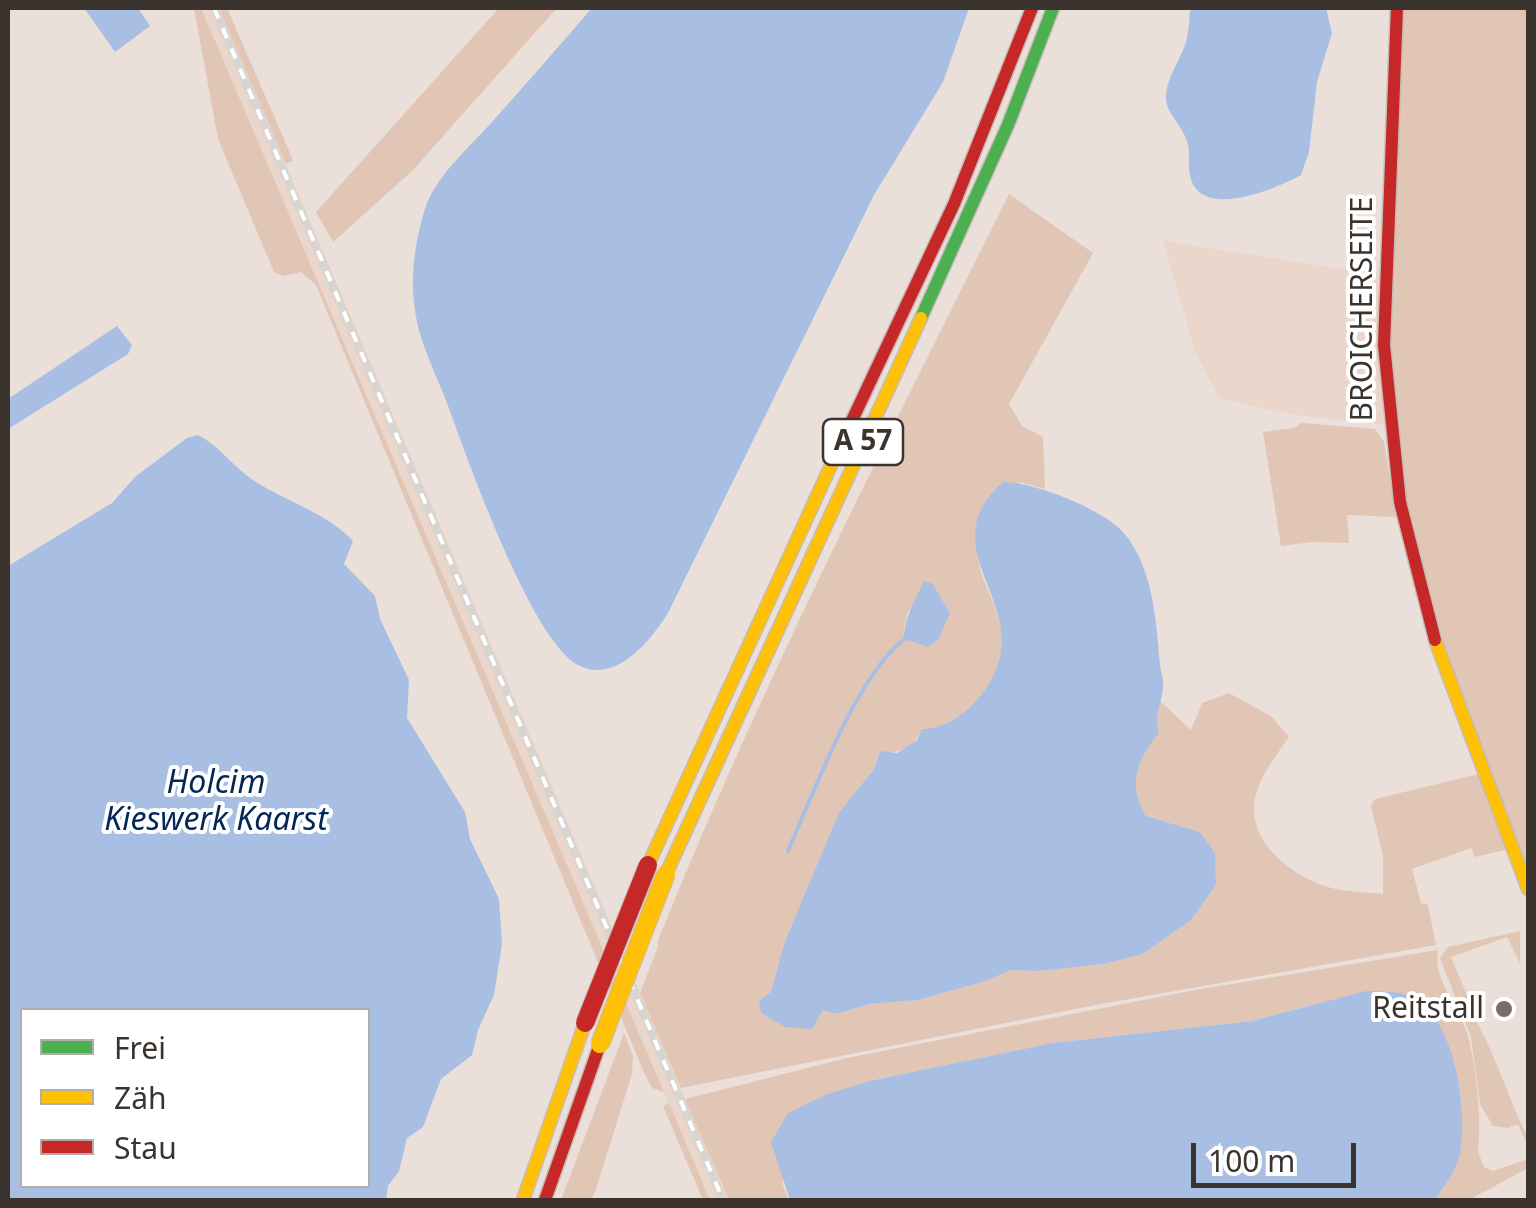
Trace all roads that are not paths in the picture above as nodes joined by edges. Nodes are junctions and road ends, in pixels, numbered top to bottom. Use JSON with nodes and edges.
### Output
{"nodes":[{"id":1,"x":1032,"y":8,"type":"edge"},
{"id":2,"x":1053,"y":8,"type":"edge"},
{"id":3,"x":1397,"y":8,"type":"edge"},
{"id":4,"x":1528,"y":889,"type":"edge"},
{"id":5,"x":523,"y":1200,"type":"edge"},
{"id":6,"x":545,"y":1200,"type":"edge"}],
"edges":[{"from":1,"to":5,"type":"main road","number":"A 57","bridge":true},
{"from":2,"to":6,"type":"main road","number":"A 57","bridge":true},
{"from":3,"to":4,"type":"main road","name":"BROICHERSEITE"}]}
